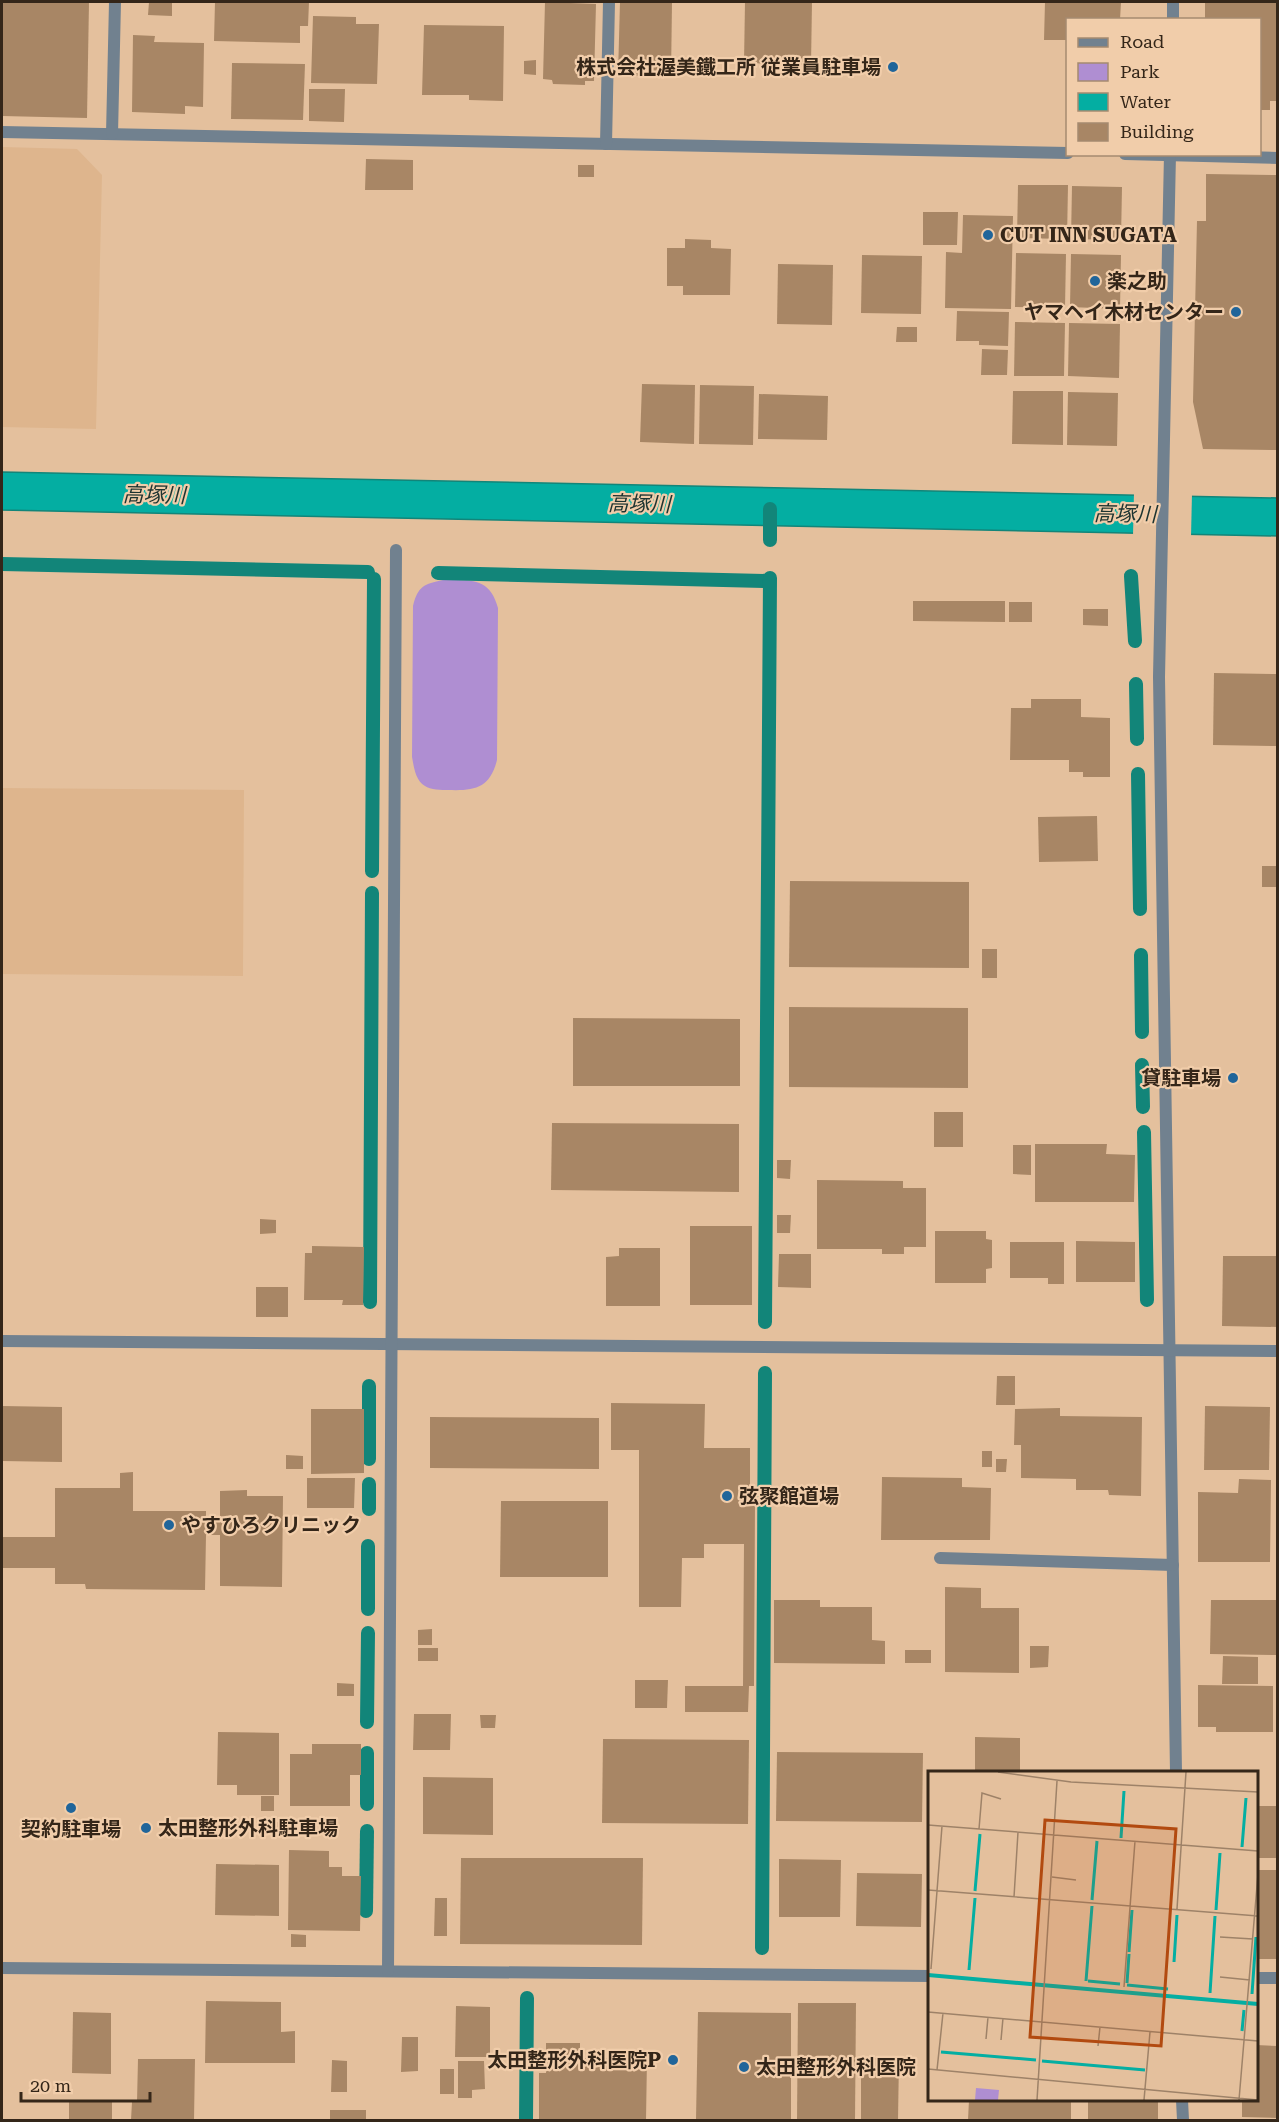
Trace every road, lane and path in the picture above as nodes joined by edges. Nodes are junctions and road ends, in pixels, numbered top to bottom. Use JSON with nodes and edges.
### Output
{"nodes":[{"id":1,"x":115,"y":2,"type":"edge"},
{"id":2,"x":609,"y":2,"type":"edge"},
{"id":3,"x":1173,"y":2,"type":"edge"},
{"id":4,"x":1173,"y":18,"type":"edge"},
{"id":5,"x":2,"y":132,"type":"edge"},
{"id":6,"x":112,"y":134,"type":"junction"},
{"id":7,"x":606,"y":144,"type":"junction"},
{"id":8,"x":1066,"y":153,"type":"edge"},
{"id":9,"x":1170,"y":156,"type":"edge"},
{"id":10,"x":1206,"y":156,"type":"edge"},
{"id":11,"x":1278,"y":158,"type":"edge"},
{"id":12,"x":396,"y":550,"type":"dead end"},
{"id":13,"x":2,"y":1341,"type":"edge"},
{"id":14,"x":392,"y":1344,"type":"junction"},
{"id":15,"x":1170,"y":1351,"type":"junction"},
{"id":16,"x":1278,"y":1351,"type":"edge"},
{"id":17,"x":940,"y":1558,"type":"dead end"},
{"id":18,"x":1173,"y":1565,"type":"junction"},
{"id":19,"x":1176,"y":1771,"type":"edge"},
{"id":20,"x":2,"y":1968,"type":"edge"},
{"id":21,"x":388,"y":1971,"type":"junction"},
{"id":22,"x":928,"y":1976,"type":"edge"},
{"id":23,"x":1258,"y":1978,"type":"edge"},
{"id":24,"x":1278,"y":1978,"type":"edge"},
{"id":25,"x":1182,"y":2101,"type":"edge"},
{"id":26,"x":1183,"y":2121,"type":"edge"}],
"edges":[{"from":1,"to":6,"type":"street"},
{"from":2,"to":7,"type":"street"},
{"from":3,"to":4,"type":"street"},
{"from":5,"to":6,"type":"street"},
{"from":6,"to":7,"type":"street"},
{"from":7,"to":8,"type":"street"},
{"from":9,"to":15,"type":"street"},
{"from":10,"to":11,"type":"street"},
{"from":12,"to":14,"type":"street"},
{"from":13,"to":14,"type":"street"},
{"from":14,"to":15,"type":"street"},
{"from":14,"to":21,"type":"street"},
{"from":15,"to":16,"type":"street"},
{"from":15,"to":18,"type":"street"},
{"from":17,"to":18,"type":"street"},
{"from":18,"to":19,"type":"street"},
{"from":20,"to":21,"type":"street"},
{"from":21,"to":22,"type":"street"},
{"from":23,"to":24,"type":"street"},
{"from":25,"to":26,"type":"street"}]}
